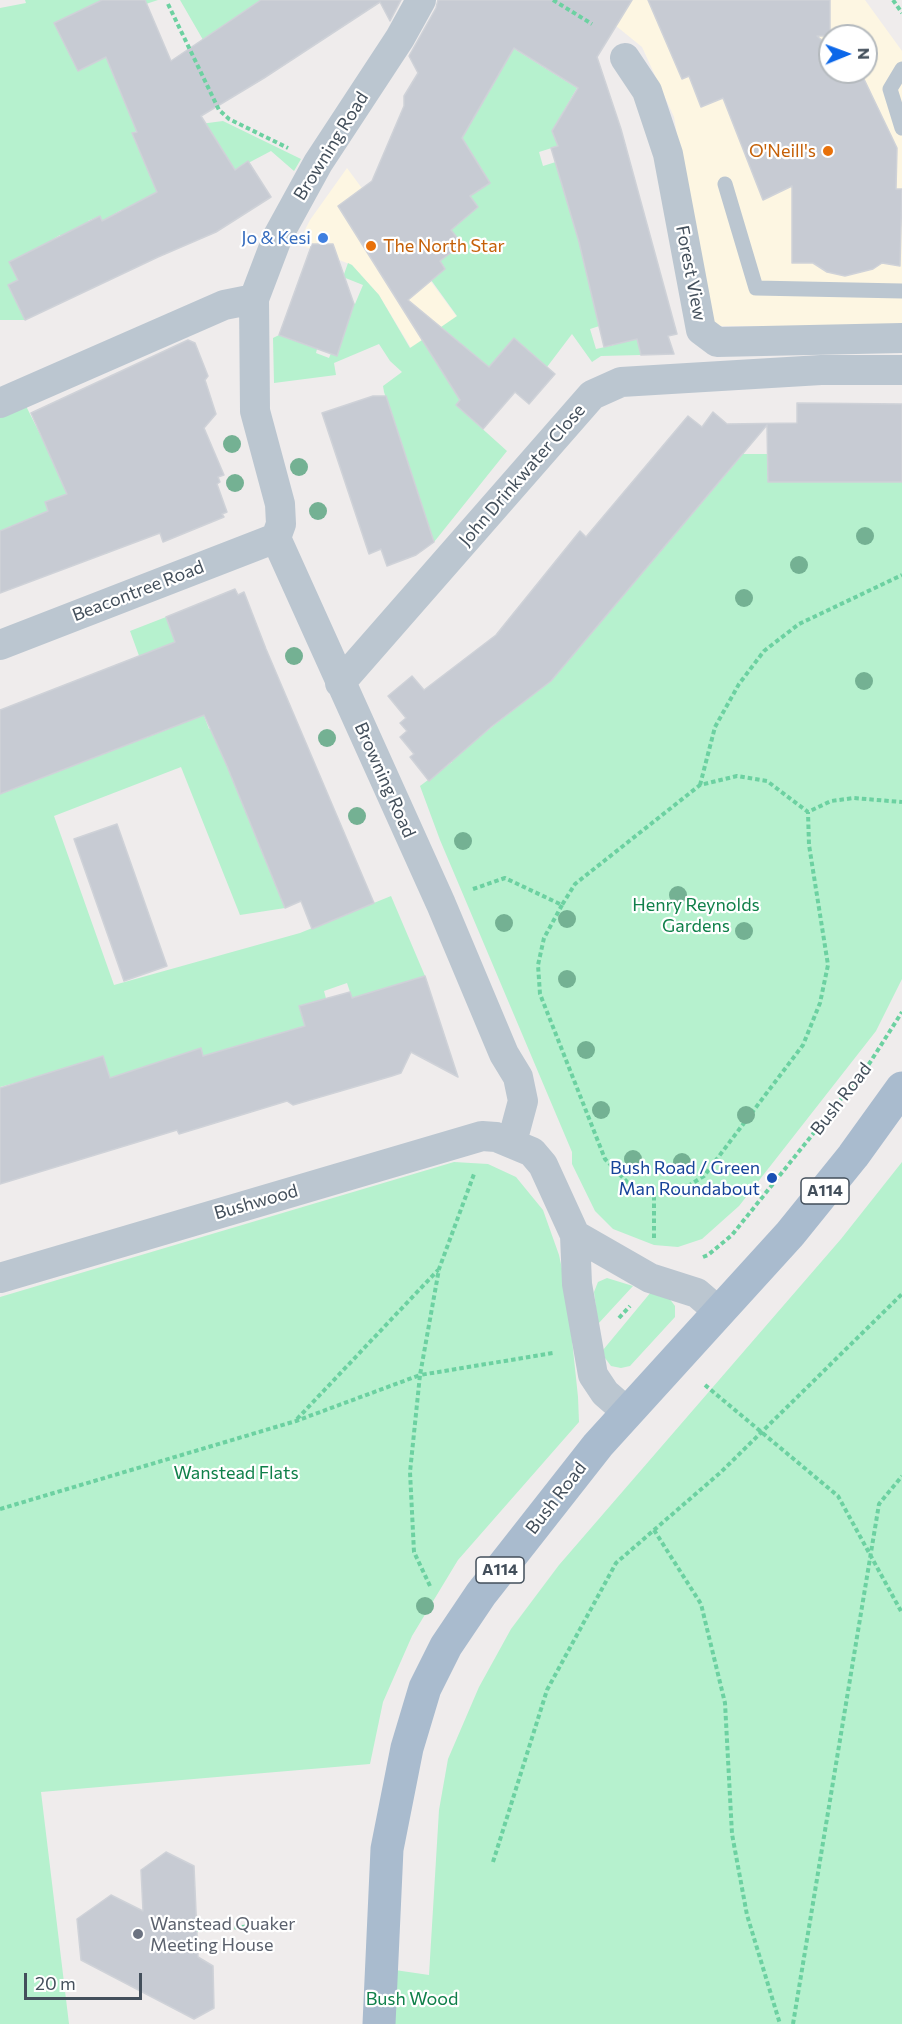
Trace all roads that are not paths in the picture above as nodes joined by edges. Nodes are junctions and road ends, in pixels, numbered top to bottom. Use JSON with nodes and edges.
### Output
{"nodes":[{"id":1,"x":421,"y":0,"type":"edge"},
{"id":2,"x":625,"y":58,"type":"dead end"},
{"id":3,"x":902,"y":69,"type":"edge"},
{"id":4,"x":902,"y":128,"type":"edge"},
{"id":5,"x":725,"y":184,"type":"dead end"},
{"id":6,"x":902,"y":291,"type":"edge"},
{"id":7,"x":254,"y":299,"type":"junction"},
{"id":8,"x":902,"y":338,"type":"edge"},
{"id":9,"x":902,"y":370,"type":"edge"},
{"id":10,"x":0,"y":403,"type":"edge"},
{"id":11,"x":276,"y":537,"type":"junction"},
{"id":12,"x":0,"y":645,"type":"edge"},
{"id":13,"x":340,"y":683,"type":"junction"},
{"id":14,"x":902,"y":1088,"type":"edge"},
{"id":15,"x":512,"y":1142,"type":"junction"},
{"id":16,"x":575,"y":1235,"type":"junction"},
{"id":17,"x":0,"y":1278,"type":"edge"},
{"id":18,"x":719,"y":1312,"type":"junction"},
{"id":19,"x":628,"y":1413,"type":"junction"},
{"id":20,"x":379,"y":2024,"type":"edge"}],
"edges":[{"from":1,"to":7,"type":"street","name":"Browning Road"},
{"from":2,"to":8,"type":"street","name":"Forest View"},
{"from":3,"to":4,"type":"lane"},
{"from":5,"to":6,"type":"lane"},
{"from":7,"to":10,"type":"street"},
{"from":7,"to":11,"type":"street","name":"Browning Road"},
{"from":9,"to":13,"type":"street","name":"John Drinkwater Close"},
{"from":11,"to":12,"type":"street","name":"Beacontree Road"},
{"from":11,"to":13,"type":"street","name":"Browning Road"},
{"from":13,"to":15,"type":"street","name":"Browning Road"},
{"from":14,"to":18,"type":"main road","name":"Bush Road","number":"A114"},
{"from":15,"to":16,"type":"street"},
{"from":15,"to":17,"type":"street","name":"Bushwood"},
{"from":16,"to":18,"type":"street"},
{"from":16,"to":19,"type":"street"},
{"from":18,"to":19,"type":"main road","name":"Bush Road","number":"A114"},
{"from":19,"to":20,"type":"main road","name":"Bush Road","number":"A114"}]}
